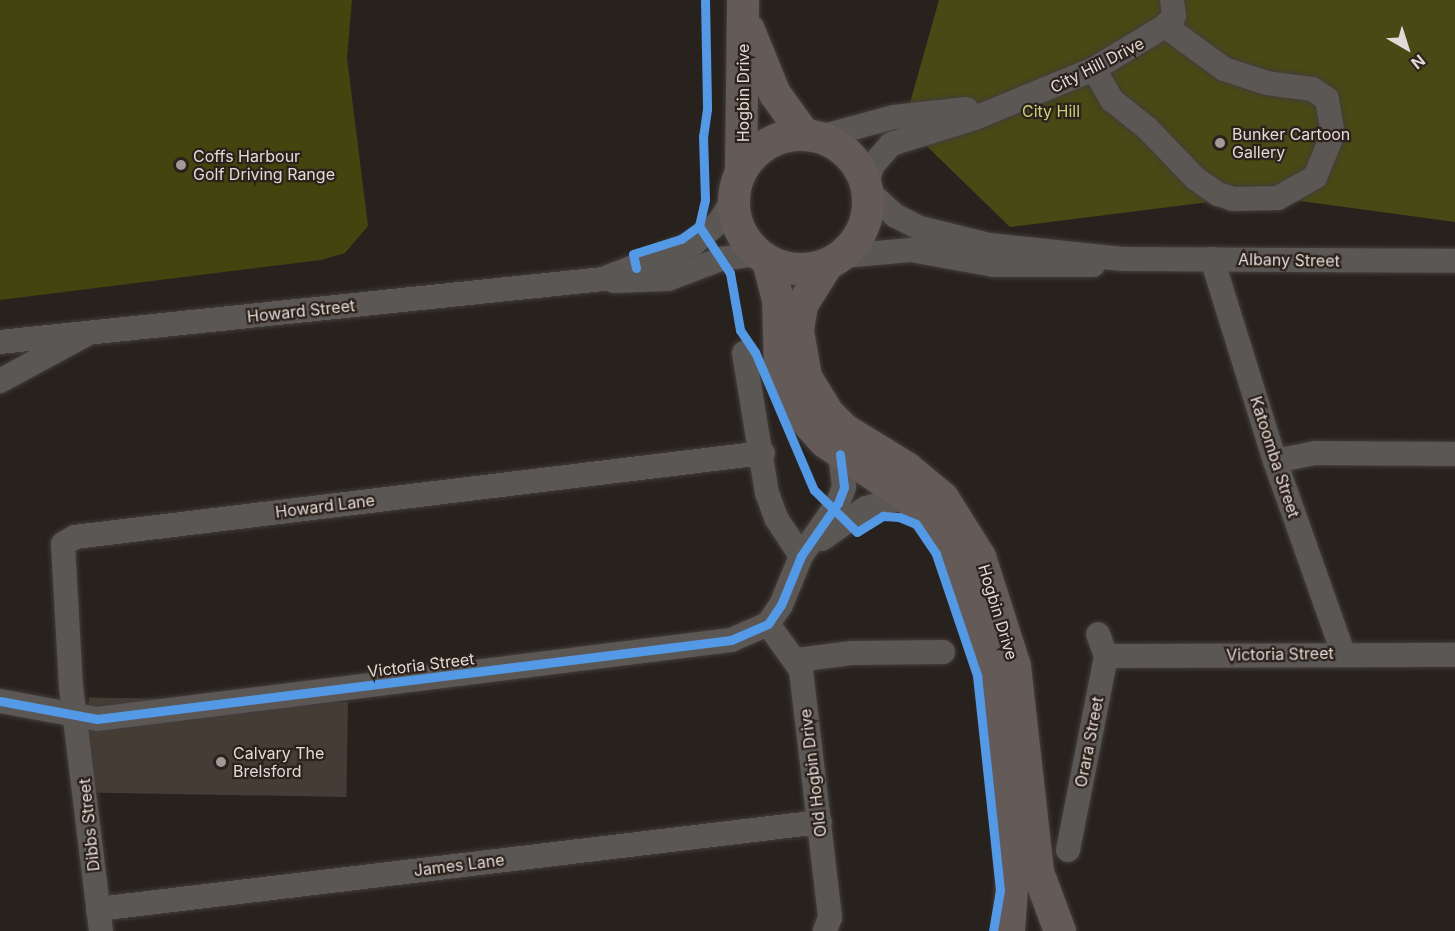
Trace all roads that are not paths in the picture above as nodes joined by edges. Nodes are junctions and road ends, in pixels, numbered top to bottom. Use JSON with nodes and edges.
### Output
{"nodes":[{"id":1,"x":744,"y":7,"type":"edge"},
{"id":2,"x":1170,"y":14,"type":"edge"},
{"id":3,"x":1094,"y":69,"type":"junction"},
{"id":4,"x":998,"y":108,"type":"junction"},
{"id":5,"x":812,"y":136,"type":"junction"},
{"id":6,"x":737,"y":185,"type":"junction"},
{"id":7,"x":868,"y":188,"type":"junction"},
{"id":8,"x":763,"y":258,"type":"junction"},
{"id":9,"x":1122,"y":259,"type":"junction"},
{"id":10,"x":1212,"y":259,"type":"junction"},
{"id":11,"x":835,"y":260,"type":"junction"},
{"id":12,"x":1455,"y":261,"type":"edge"},
{"id":13,"x":603,"y":279,"type":"junction"},
{"id":14,"x":87,"y":334,"type":"junction"},
{"id":15,"x":0,"y":342,"type":"edge"},
{"id":16,"x":744,"y":353,"type":"dead end"},
{"id":17,"x":0,"y":381,"type":"edge"},
{"id":18,"x":763,"y":453,"type":"junction"},
{"id":19,"x":840,"y":454,"type":"junction"},
{"id":20,"x":1455,"y":454,"type":"edge"},
{"id":21,"x":1275,"y":461,"type":"junction"},
{"id":22,"x":907,"y":497,"type":"junction"},
{"id":23,"x":801,"y":556,"type":"junction"},
{"id":24,"x":768,"y":624,"type":"junction"},
{"id":25,"x":1102,"y":645,"type":"joint"},
{"id":26,"x":943,"y":652,"type":"dead end"},
{"id":27,"x":1343,"y":653,"type":"junction"},
{"id":28,"x":1455,"y":655,"type":"edge"},
{"id":29,"x":797,"y":660,"type":"junction"},
{"id":30,"x":0,"y":701,"type":"edge"},
{"id":31,"x":78,"y":718,"type":"junction"},
{"id":32,"x":819,"y":822,"type":"junction"},
{"id":33,"x":1068,"y":850,"type":"dead end"},
{"id":34,"x":100,"y":920,"type":"edge"},
{"id":35,"x":831,"y":926,"type":"edge"},
{"id":36,"x":1009,"y":931,"type":"edge"},
{"id":37,"x":1060,"y":931,"type":"edge"}],
"edges":[{"from":1,"to":5,"type":"main road","name":"Hogbin Drive"},
{"from":1,"to":6,"type":"main road","name":"Hogbin Drive"},
{"from":2,"to":3,"type":"street","name":"City Hill Drive"},
{"from":2,"to":3,"type":"street"},
{"from":3,"to":4,"type":"street","name":"City Hill Drive"},
{"from":4,"to":5,"type":"street","name":"City Hill Drive"},
{"from":4,"to":7,"type":"street","name":"City Hill Drive"},
{"from":5,"to":6,"type":"main road"},
{"from":5,"to":7,"type":"main road"},
{"from":6,"to":8,"type":"main road"},
{"from":6,"to":13,"type":"street","name":"Howard Street"},
{"from":7,"to":9,"type":"street","name":"Albany Street"},
{"from":7,"to":11,"type":"main road"},
{"from":8,"to":11,"type":"main road"},
{"from":8,"to":13,"type":"street","name":"Howard Street"},
{"from":8,"to":19,"type":"main road","name":"Hogbin Drive"},
{"from":9,"to":10,"type":"street","name":"Albany Street"},
{"from":9,"to":11,"type":"street","name":"Albany Street"},
{"from":10,"to":12,"type":"street","name":"Albany Street"},
{"from":10,"to":21,"type":"street","name":"Katoomba Street"},
{"from":11,"to":37,"type":"main road","name":"Hogbin Drive"},
{"from":13,"to":14,"type":"street","name":"Howard Street"},
{"from":14,"to":15,"type":"street","name":"Howard Street"},
{"from":14,"to":17,"type":"street"},
{"from":16,"to":18,"type":"street"},
{"from":18,"to":23,"type":"street"},
{"from":18,"to":31,"type":"street","name":"Howard Lane"},
{"from":19,"to":22,"type":"main road","name":"Hogbin Drive"},
{"from":19,"to":23,"type":"street"},
{"from":20,"to":21,"type":"street"},
{"from":21,"to":27,"type":"street","name":"Katoomba Street"},
{"from":22,"to":23,"type":"street"},
{"from":22,"to":36,"type":"main road","name":"Hogbin Drive"},
{"from":23,"to":24,"type":"street"},
{"from":24,"to":29,"type":"street"},
{"from":24,"to":31,"type":"street","name":"Victoria Street"},
{"from":25,"to":27,"type":"street","name":"Victoria Street"},
{"from":25,"to":33,"type":"street","name":"Orara Street"},
{"from":26,"to":29,"type":"street"},
{"from":27,"to":28,"type":"street","name":"Victoria Street"},
{"from":29,"to":32,"type":"street","name":"Old Hogbin Drive"},
{"from":30,"to":31,"type":"street","name":"Victoria Street"},
{"from":31,"to":34,"type":"street","name":"Dibbs Street"},
{"from":32,"to":34,"type":"street","name":"James Lane"},
{"from":32,"to":35,"type":"street","name":"Old Hogbin Drive"}]}
